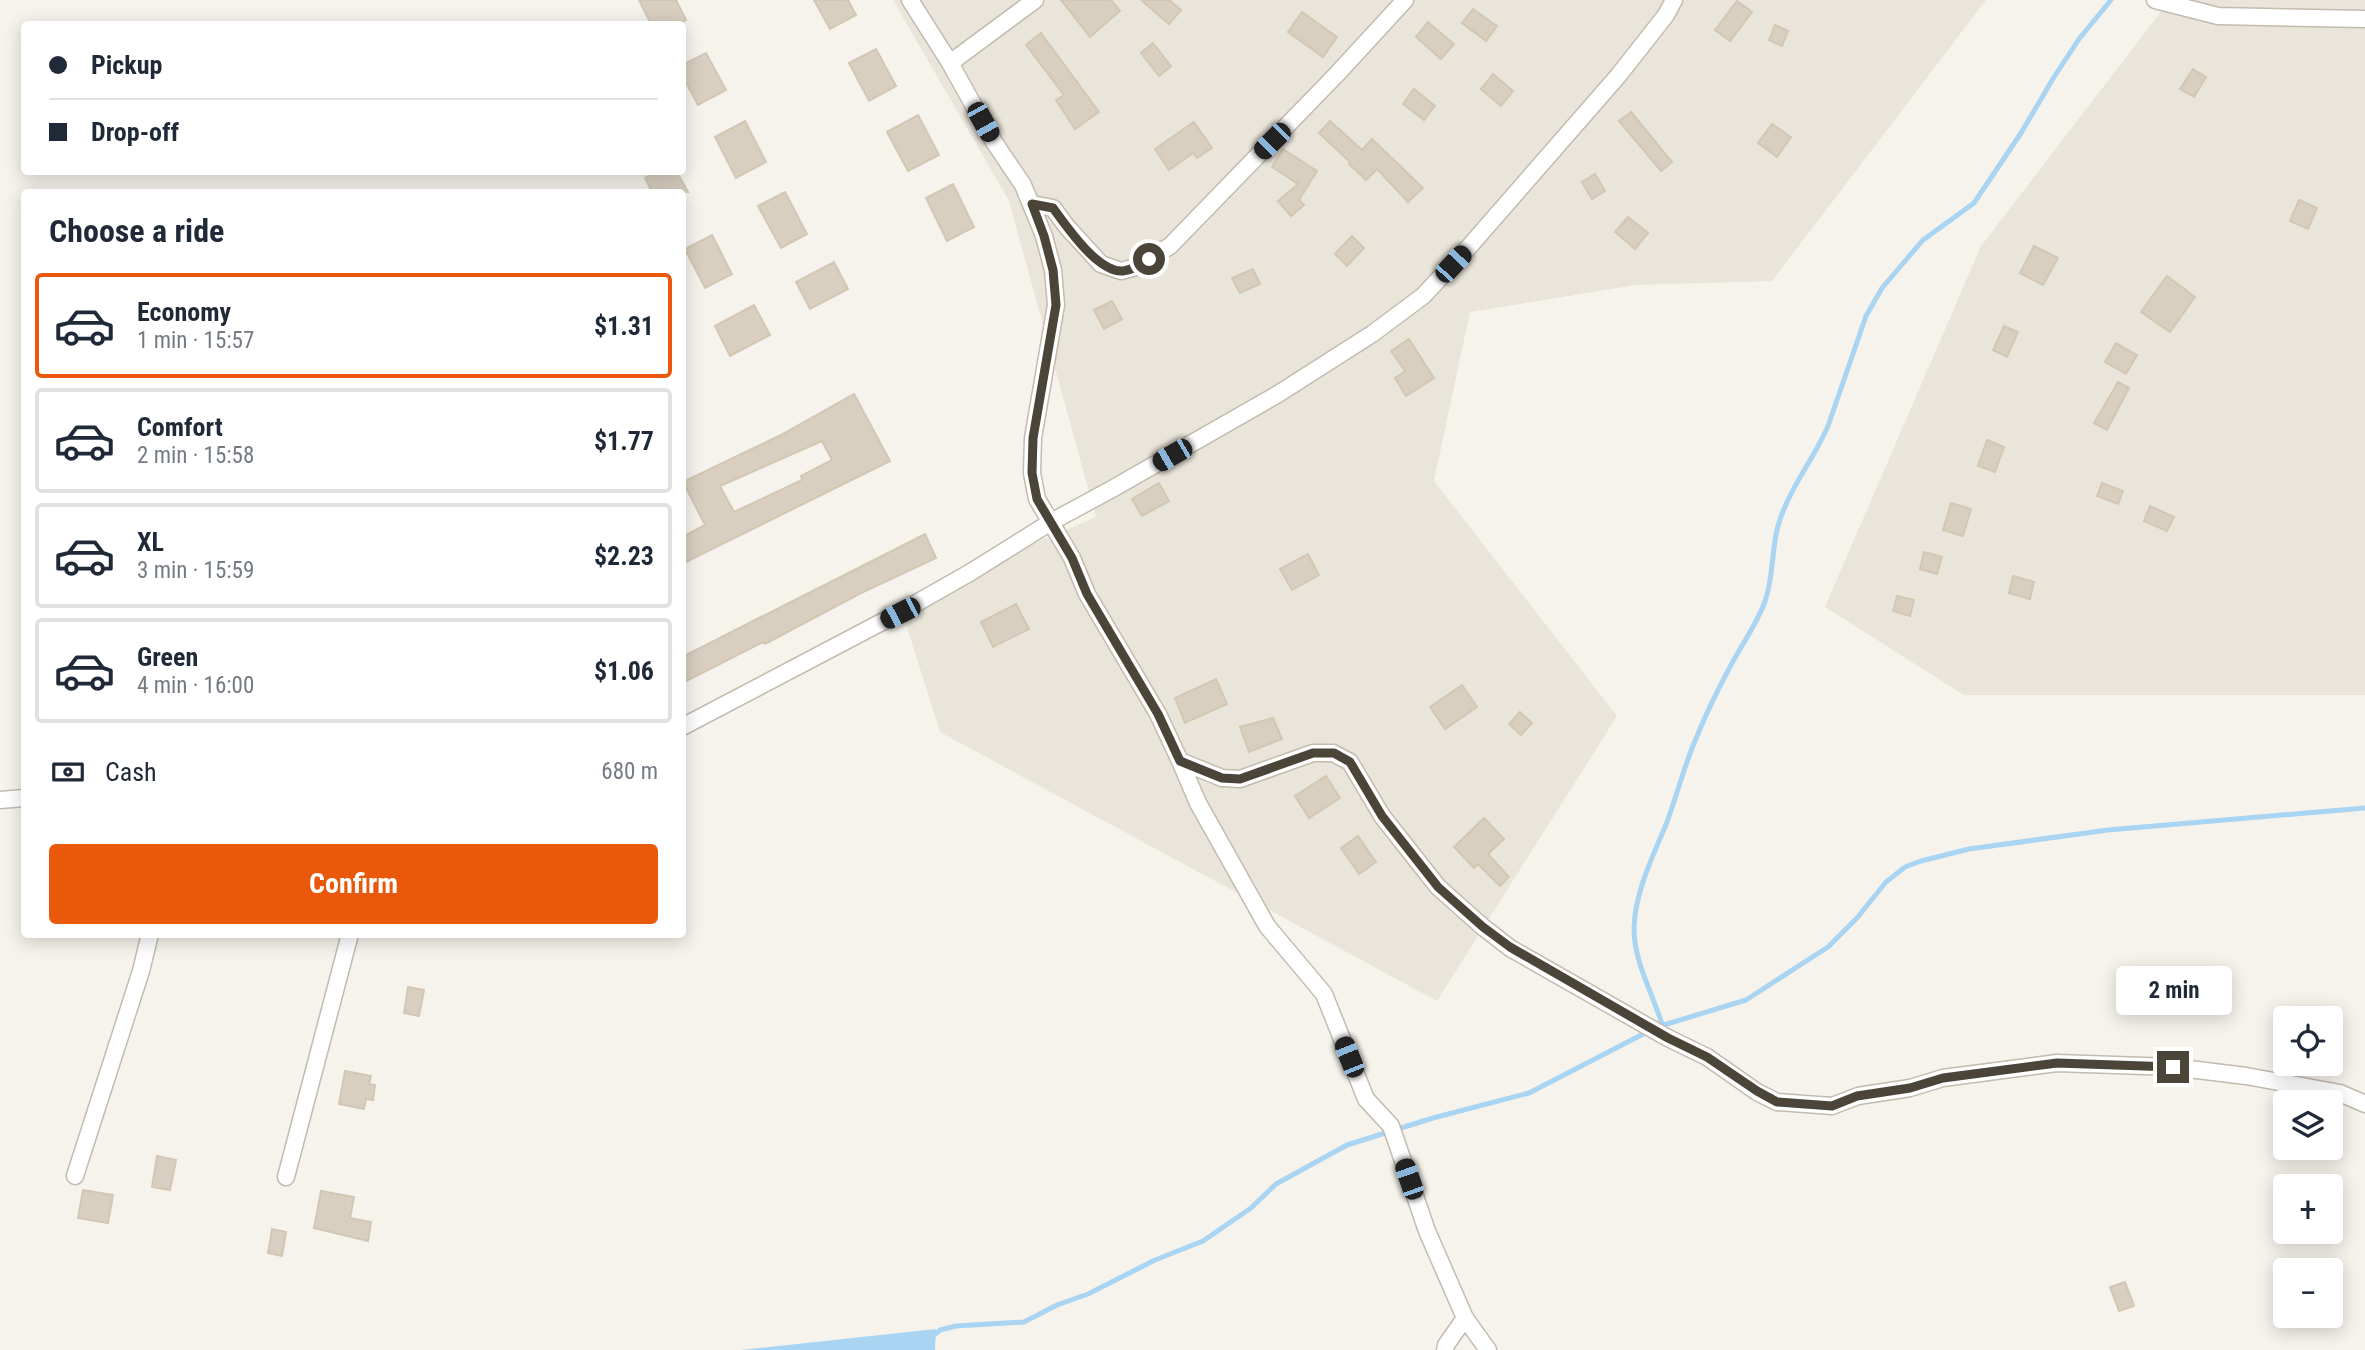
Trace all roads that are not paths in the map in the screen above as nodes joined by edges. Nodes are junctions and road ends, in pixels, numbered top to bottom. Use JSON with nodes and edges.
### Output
{"nodes":[{"id":1,"x":910,"y":0,"type":"edge"},
{"id":2,"x":1035,"y":0,"type":"edge"},
{"id":3,"x":1405,"y":0,"type":"edge"},
{"id":4,"x":1674,"y":0,"type":"edge"},
{"id":5,"x":2155,"y":0,"type":"edge"},
{"id":6,"x":2365,"y":19,"type":"edge"},
{"id":7,"x":950,"y":63,"type":"junction"},
{"id":8,"x":1032,"y":204,"type":"junction"},
{"id":9,"x":1051,"y":522,"type":"junction"},
{"id":10,"x":686,"y":725,"type":"edge"},
{"id":11,"x":1180,"y":761,"type":"junction"},
{"id":12,"x":21,"y":798,"type":"edge"},
{"id":13,"x":0,"y":800,"type":"edge"},
{"id":14,"x":149,"y":938,"type":"edge"},
{"id":15,"x":350,"y":938,"type":"edge"},
{"id":16,"x":2365,"y":1104,"type":"edge"},
{"id":17,"x":75,"y":1177,"type":"dead end"},
{"id":18,"x":286,"y":1177,"type":"dead end"},
{"id":19,"x":1465,"y":1318,"type":"junction"},
{"id":20,"x":1445,"y":1350,"type":"edge"},
{"id":21,"x":1488,"y":1350,"type":"edge"}],
"edges":[{"from":1,"to":7,"type":"street"},
{"from":2,"to":7,"type":"street"},
{"from":3,"to":8,"type":"street"},
{"from":4,"to":9,"type":"street"},
{"from":5,"to":6,"type":"street"},
{"from":7,"to":8,"type":"street"},
{"from":8,"to":9,"type":"street"},
{"from":9,"to":10,"type":"street"},
{"from":9,"to":11,"type":"street"},
{"from":11,"to":16,"type":"street"},
{"from":11,"to":19,"type":"street"},
{"from":12,"to":13,"type":"street"},
{"from":14,"to":17,"type":"street"},
{"from":15,"to":18,"type":"street"},
{"from":19,"to":20,"type":"street"},
{"from":19,"to":21,"type":"street"}]}
